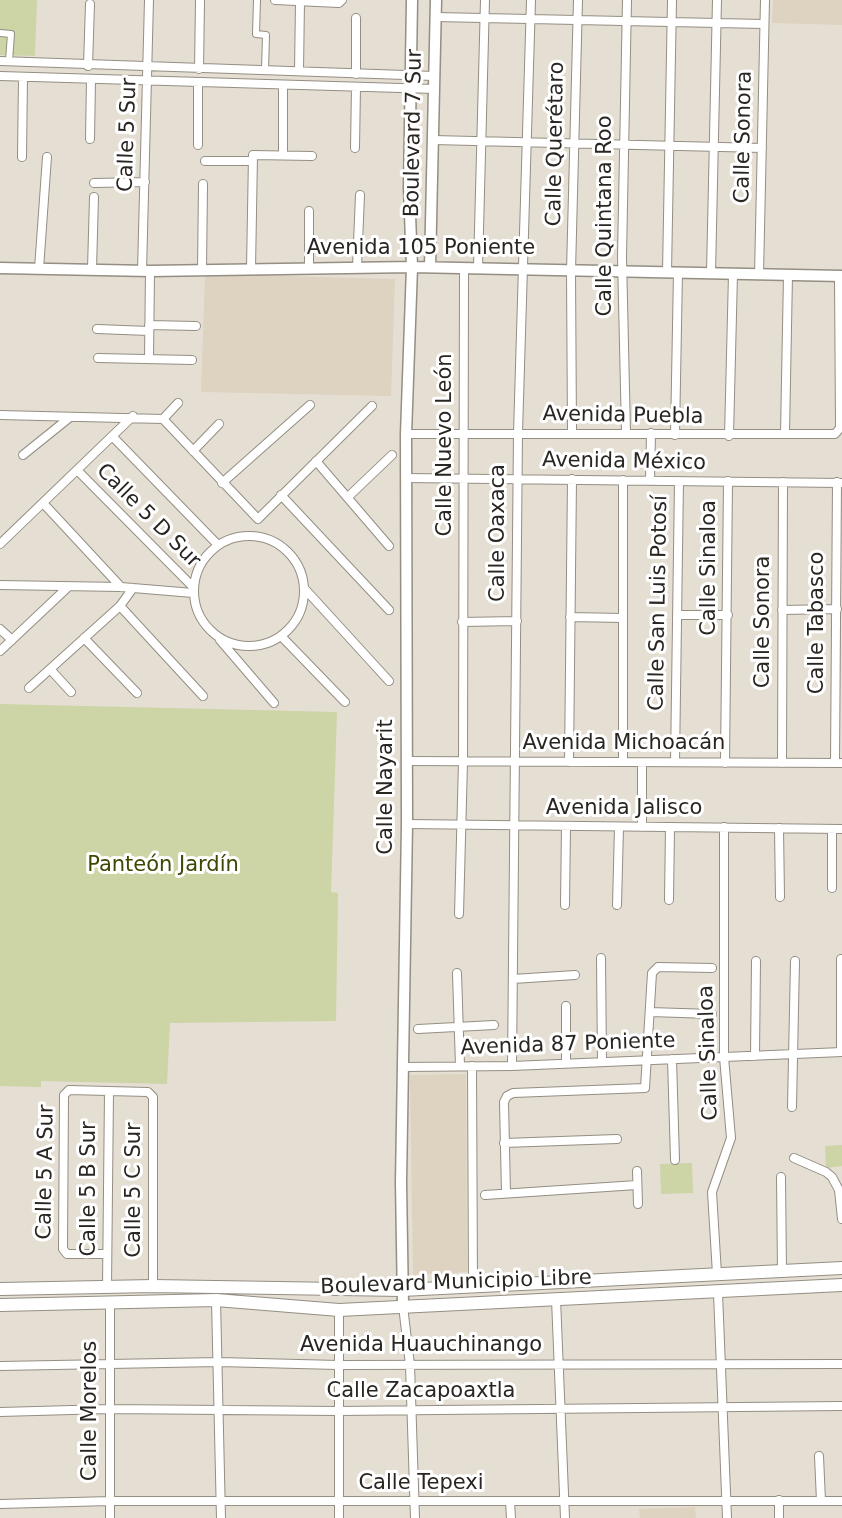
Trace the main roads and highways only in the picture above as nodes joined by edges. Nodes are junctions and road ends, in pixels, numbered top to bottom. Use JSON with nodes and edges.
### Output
{"nodes":[{"id":1,"x":842,"y":1268,"type":"edge"},
{"id":2,"x":842,"y":1285,"type":"edge"},
{"id":3,"x":0,"y":1289,"type":"edge"},
{"id":4,"x":0,"y":1305,"type":"edge"}],
"edges":[{"from":1,"to":3,"type":"main road","name":"Boulevard Municipio Libre"},
{"from":2,"to":4,"type":"main road","name":"Boulevard Municipio Libre"}]}
